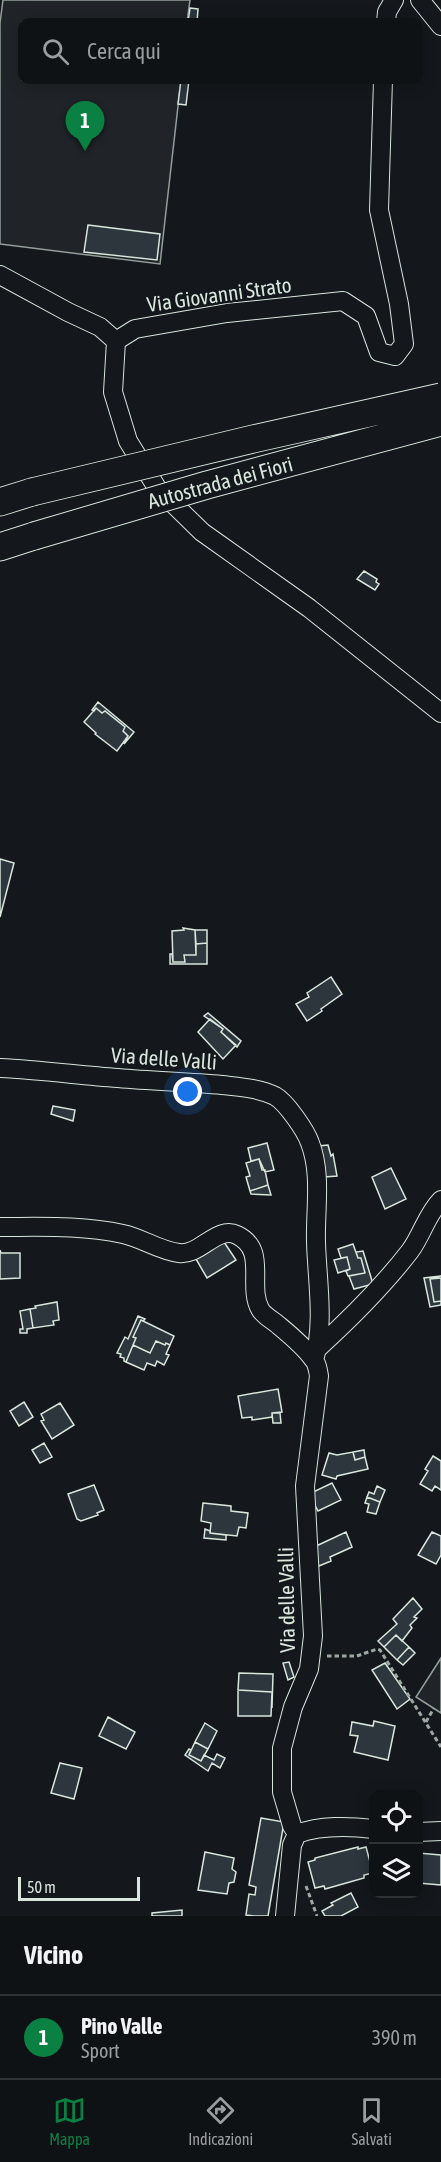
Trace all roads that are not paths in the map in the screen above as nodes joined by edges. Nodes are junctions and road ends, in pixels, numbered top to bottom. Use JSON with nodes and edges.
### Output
{"nodes":[{"id":1,"x":394,"y":0,"type":"edge"},
{"id":2,"x":420,"y":0,"type":"edge"},
{"id":3,"x":386,"y":18,"type":"edge"},
{"id":4,"x":441,"y":26,"type":"edge"},
{"id":5,"x":383,"y":84,"type":"edge"},
{"id":6,"x":0,"y":275,"type":"edge"},
{"id":7,"x":116,"y":341,"type":"junction"},
{"id":8,"x":441,"y":397,"type":"edge"},
{"id":9,"x":441,"y":422,"type":"edge"},
{"id":10,"x":0,"y":502,"type":"edge"},
{"id":11,"x":0,"y":547,"type":"edge"},
{"id":12,"x":441,"y":713,"type":"edge"},
{"id":13,"x":0,"y":1068,"type":"edge"},
{"id":14,"x":441,"y":1200,"type":"edge"},
{"id":15,"x":0,"y":1227,"type":"edge"},
{"id":16,"x":316,"y":1354,"type":"junction"},
{"id":17,"x":369,"y":1828,"type":"edge"},
{"id":18,"x":441,"y":1831,"type":"edge"},
{"id":19,"x":423,"y":1832,"type":"edge"},
{"id":20,"x":297,"y":1834,"type":"junction"},
{"id":21,"x":285,"y":1916,"type":"edge"}],
"edges":[{"from":1,"to":3,"type":"street"},
{"from":2,"to":4,"type":"street"},
{"from":5,"to":7,"type":"street","name":"Via Giovanni Strato"},
{"from":6,"to":7,"type":"street"},
{"from":7,"to":12,"type":"street"},
{"from":8,"to":10,"type":"highway","name":"Autostrada dei Fiori","bridge":true},
{"from":9,"to":11,"type":"highway","name":"Autostrada dei Fiori","bridge":true},
{"from":13,"to":16,"type":"street","name":"Via delle Valli"},
{"from":14,"to":16,"type":"street"},
{"from":15,"to":16,"type":"street"},
{"from":16,"to":20,"type":"street","name":"Via delle Valli"},
{"from":17,"to":20,"type":"street"},
{"from":18,"to":19,"type":"street"},
{"from":20,"to":21,"type":"street"}]}
